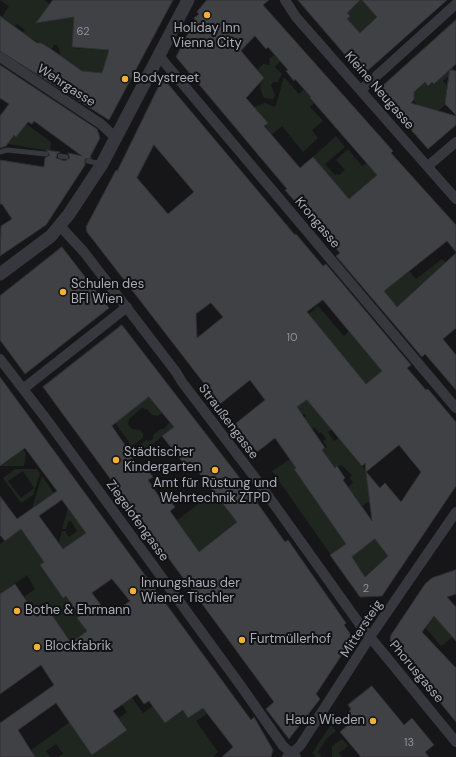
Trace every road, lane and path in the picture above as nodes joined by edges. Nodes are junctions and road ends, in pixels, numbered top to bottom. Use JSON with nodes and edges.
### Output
{"nodes":[{"id":1,"x":188,"y":0,"type":"edge"},
{"id":2,"x":285,"y":0,"type":"edge"},
{"id":3,"x":456,"y":4,"type":"edge"},
{"id":4,"x":159,"y":55,"type":"junction"},
{"id":5,"x":0,"y":57,"type":"edge"},
{"id":6,"x":361,"y":90,"type":"junction"},
{"id":7,"x":116,"y":138,"type":"junction"},
{"id":8,"x":456,"y":142,"type":"edge"},
{"id":9,"x":0,"y":150,"type":"edge"},
{"id":10,"x":46,"y":154,"type":"dead end"},
{"id":11,"x":88,"y":161,"type":"dead end"},
{"id":12,"x":102,"y":164,"type":"junction"},
{"id":13,"x":428,"y":166,"type":"junction"},
{"id":14,"x":456,"y":199,"type":"edge"},
{"id":15,"x":60,"y":226,"type":"junction"},
{"id":16,"x":0,"y":274,"type":"edge"},
{"id":17,"x":127,"y":308,"type":"junction"},
{"id":18,"x":0,"y":359,"type":"edge"},
{"id":19,"x":23,"y":389,"type":"junction"},
{"id":20,"x":456,"y":408,"type":"edge"},
{"id":21,"x":456,"y":512,"type":"edge"},
{"id":22,"x":370,"y":637,"type":"junction"},
{"id":23,"x":456,"y":742,"type":"edge"},
{"id":24,"x":291,"y":756,"type":"edge"}],
"edges":[{"from":1,"to":4,"type":"street"},
{"from":2,"to":6,"type":"street","name":"Kleine Neugasse"},
{"from":3,"to":6,"type":"street"},
{"from":4,"to":7,"type":"street"},
{"from":4,"to":20,"type":"street","name":"Krongasse"},
{"from":5,"to":7,"type":"street","name":"Wehrgasse"},
{"from":6,"to":13,"type":"street","name":"Kleine Neugasse"},
{"from":7,"to":12,"type":"street"},
{"from":8,"to":13,"type":"street"},
{"from":9,"to":10,"type":"lane"},
{"from":11,"to":12,"type":"lane"},
{"from":12,"to":15,"type":"street"},
{"from":13,"to":14,"type":"street","name":"Kleine Neugasse"},
{"from":15,"to":16,"type":"street"},
{"from":15,"to":17,"type":"street","name":"Straußengasse"},
{"from":17,"to":19,"type":"street"},
{"from":17,"to":22,"type":"street","name":"Straußengasse"},
{"from":18,"to":19,"type":"street","name":"Ziegelofengasse"},
{"from":19,"to":24,"type":"street","name":"Ziegelofengasse"},
{"from":21,"to":22,"type":"street","name":"Mittersteig"},
{"from":22,"to":23,"type":"street","name":"Phorusgasse"},
{"from":22,"to":24,"type":"street","name":"Mittersteig"}]}
